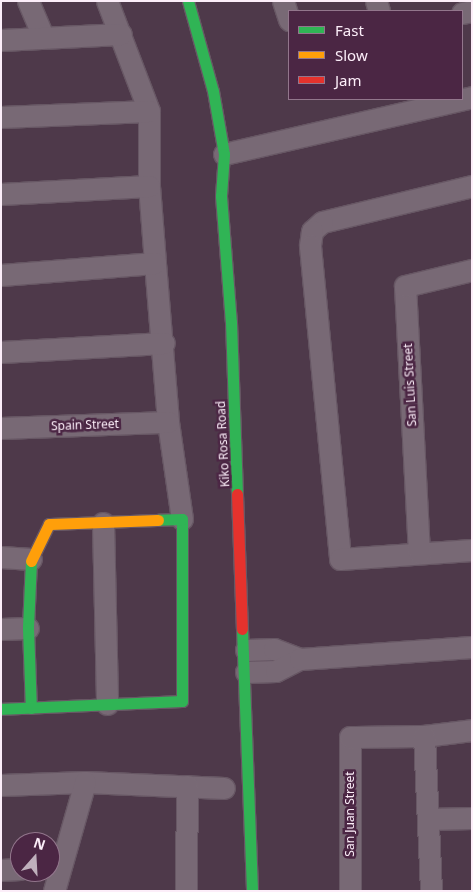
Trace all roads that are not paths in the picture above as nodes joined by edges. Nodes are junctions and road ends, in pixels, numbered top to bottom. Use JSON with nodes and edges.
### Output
{"nodes":[{"id":1,"x":28,"y":1,"type":"edge"},
{"id":2,"x":107,"y":1,"type":"edge"},
{"id":3,"x":188,"y":1,"type":"edge"},
{"id":4,"x":283,"y":1,"type":"edge"},
{"id":5,"x":288,"y":17,"type":"edge"},
{"id":6,"x":121,"y":34,"type":"junction"},
{"id":7,"x":42,"y":36,"type":"junction"},
{"id":8,"x":1,"y":40,"type":"edge"},
{"id":9,"x":449,"y":100,"type":"edge"},
{"id":10,"x":402,"y":106,"type":"edge"},
{"id":11,"x":149,"y":110,"type":"junction"},
{"id":12,"x":1,"y":117,"type":"edge"},
{"id":13,"x":224,"y":154,"type":"junction"},
{"id":14,"x":149,"y":186,"type":"junction"},
{"id":15,"x":472,"y":186,"type":"edge"},
{"id":16,"x":1,"y":194,"type":"edge"},
{"id":17,"x":155,"y":263,"type":"junction"},
{"id":18,"x":472,"y":270,"type":"edge"},
{"id":19,"x":1,"y":275,"type":"edge"},
{"id":20,"x":164,"y":342,"type":"junction"},
{"id":21,"x":1,"y":352,"type":"edge"},
{"id":22,"x":168,"y":422,"type":"junction"},
{"id":23,"x":1,"y":428,"type":"edge"},
{"id":24,"x":182,"y":519,"type":"junction"},
{"id":25,"x":103,"y":523,"type":"junction"},
{"id":26,"x":472,"y":550,"type":"edge"},
{"id":27,"x":419,"y":553,"type":"junction"},
{"id":28,"x":1,"y":557,"type":"edge"},
{"id":29,"x":31,"y":559,"type":"junction"},
{"id":30,"x":28,"y":628,"type":"junction"},
{"id":31,"x":1,"y":629,"type":"edge"},
{"id":32,"x":472,"y":647,"type":"edge"},
{"id":33,"x":246,"y":650,"type":"junction"},
{"id":34,"x":300,"y":659,"type":"junction"},
{"id":35,"x":246,"y":672,"type":"junction"},
{"id":36,"x":107,"y":704,"type":"junction"},
{"id":37,"x":31,"y":708,"type":"junction"},
{"id":38,"x":1,"y":709,"type":"edge"},
{"id":39,"x":472,"y":730,"type":"edge"},
{"id":40,"x":424,"y":736,"type":"junction"},
{"id":41,"x":85,"y":782,"type":"junction"},
{"id":42,"x":1,"y":785,"type":"edge"},
{"id":43,"x":187,"y":786,"type":"junction"},
{"id":44,"x":224,"y":788,"type":"dead end"},
{"id":45,"x":428,"y":818,"type":"junction"},
{"id":46,"x":472,"y":818,"type":"edge"},
{"id":47,"x":60,"y":854,"type":"edge"},
{"id":48,"x":186,"y":891,"type":"edge"},
{"id":49,"x":252,"y":891,"type":"edge"},
{"id":50,"x":350,"y":891,"type":"edge"},
{"id":51,"x":431,"y":891,"type":"edge"}],
"edges":[{"from":1,"to":7,"type":"street"},
{"from":2,"to":6,"type":"street"},
{"from":3,"to":13,"type":"street","name":"Kiko Rosa Road"},
{"from":4,"to":5,"type":"street"},
{"from":6,"to":7,"type":"street"},
{"from":6,"to":11,"type":"street"},
{"from":7,"to":8,"type":"street"},
{"from":9,"to":10,"type":"street"},
{"from":10,"to":13,"type":"street"},
{"from":11,"to":12,"type":"street"},
{"from":11,"to":14,"type":"street"},
{"from":13,"to":33,"type":"street","name":"Kiko Rosa Road"},
{"from":14,"to":16,"type":"street"},
{"from":14,"to":17,"type":"street"},
{"from":15,"to":27,"type":"street"},
{"from":17,"to":19,"type":"street"},
{"from":17,"to":20,"type":"street"},
{"from":18,"to":27,"type":"street","name":"San Luis Street"},
{"from":20,"to":21,"type":"street"},
{"from":20,"to":22,"type":"street"},
{"from":22,"to":23,"type":"street","name":"Spain Street"},
{"from":22,"to":24,"type":"street"},
{"from":24,"to":25,"type":"street"},
{"from":24,"to":36,"type":"street"},
{"from":25,"to":29,"type":"street"},
{"from":25,"to":36,"type":"street"},
{"from":26,"to":27,"type":"street"},
{"from":28,"to":29,"type":"street"},
{"from":29,"to":30,"type":"street"},
{"from":30,"to":31,"type":"street"},
{"from":30,"to":37,"type":"street"},
{"from":32,"to":34,"type":"street"},
{"from":33,"to":34,"type":"street"},
{"from":33,"to":35,"type":"street","name":"Kiko Rosa Road"},
{"from":34,"to":35,"type":"street"},
{"from":35,"to":49,"type":"street","name":"Kiko Rosa Road"},
{"from":36,"to":37,"type":"street"},
{"from":37,"to":38,"type":"street"},
{"from":39,"to":40,"type":"street"},
{"from":40,"to":45,"type":"street"},
{"from":40,"to":50,"type":"street","name":"San Juan Street"},
{"from":41,"to":42,"type":"street"},
{"from":41,"to":43,"type":"street"},
{"from":41,"to":47,"type":"street"},
{"from":43,"to":44,"type":"street"},
{"from":43,"to":48,"type":"street"},
{"from":45,"to":46,"type":"street"},
{"from":45,"to":51,"type":"street"}]}
